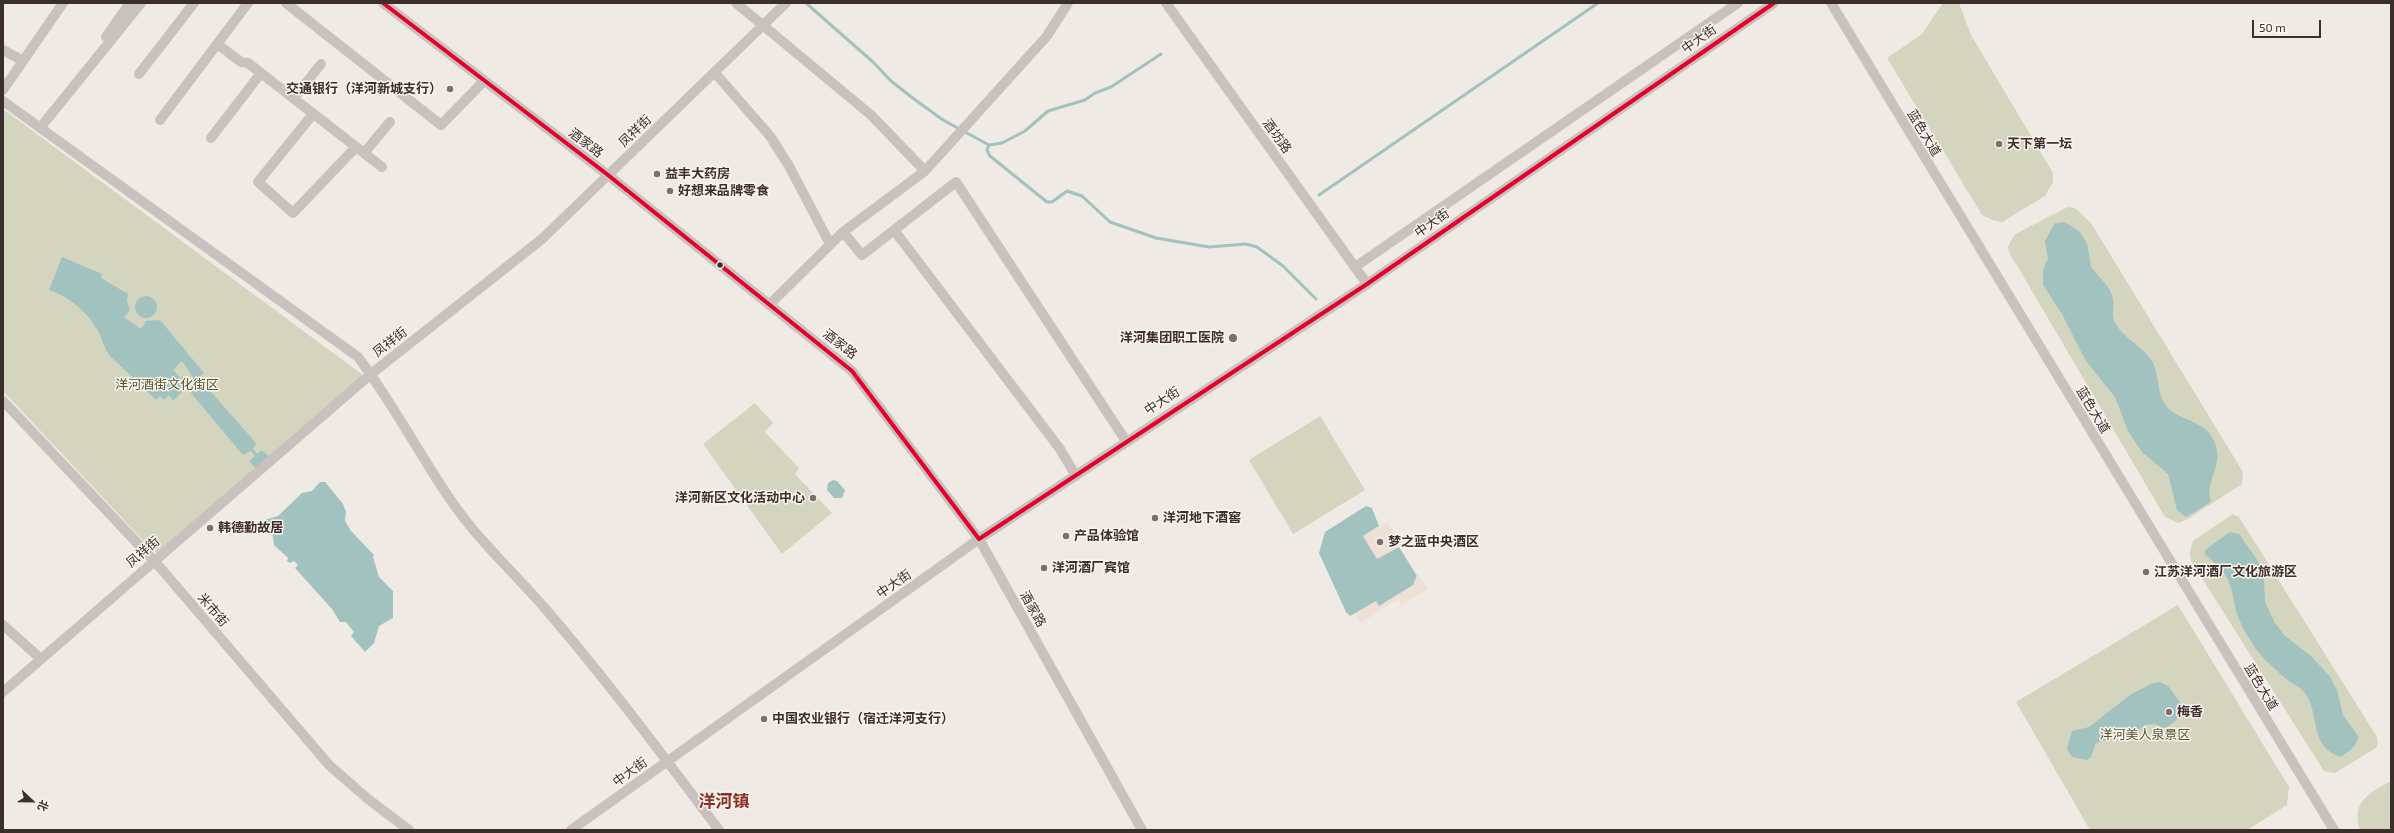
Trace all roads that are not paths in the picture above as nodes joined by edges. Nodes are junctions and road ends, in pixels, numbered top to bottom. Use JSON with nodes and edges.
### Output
{"nodes":[{"id":1,"x":63,"y":3,"type":"edge"},
{"id":2,"x":130,"y":3,"type":"edge"},
{"id":3,"x":141,"y":3,"type":"edge"},
{"id":4,"x":194,"y":3,"type":"edge"},
{"id":5,"x":248,"y":3,"type":"edge"},
{"id":6,"x":286,"y":3,"type":"edge"},
{"id":7,"x":383,"y":3,"type":"edge"},
{"id":8,"x":736,"y":3,"type":"edge"},
{"id":9,"x":786,"y":3,"type":"edge"},
{"id":10,"x":1068,"y":3,"type":"edge"},
{"id":11,"x":1166,"y":3,"type":"edge"},
{"id":12,"x":1738,"y":3,"type":"edge"},
{"id":13,"x":1774,"y":3,"type":"edge"},
{"id":14,"x":1831,"y":3,"type":"edge"},
{"id":15,"x":763,"y":26,"type":"junction"},
{"id":16,"x":217,"y":44,"type":"junction"},
{"id":17,"x":3,"y":50,"type":"edge"},
{"id":18,"x":23,"y":61,"type":"junction"},
{"id":19,"x":321,"y":64,"type":"dead end"},
{"id":20,"x":261,"y":73,"type":"junction"},
{"id":21,"x":715,"y":73,"type":"junction"},
{"id":22,"x":139,"y":74,"type":"dead end"},
{"id":23,"x":483,"y":82,"type":"junction"},
{"id":24,"x":3,"y":90,"type":"edge"},
{"id":25,"x":294,"y":98,"type":"junction"},
{"id":26,"x":3,"y":101,"type":"edge"},
{"id":27,"x":313,"y":114,"type":"junction"},
{"id":28,"x":160,"y":120,"type":"dead end"},
{"id":29,"x":390,"y":122,"type":"dead end"},
{"id":30,"x":40,"y":128,"type":"junction"},
{"id":31,"x":211,"y":138,"type":"dead end"},
{"id":32,"x":360,"y":150,"type":"junction"},
{"id":33,"x":382,"y":167,"type":"dead end"},
{"id":34,"x":925,"y":171,"type":"junction"},
{"id":35,"x":608,"y":175,"type":"junction"},
{"id":36,"x":894,"y":230,"type":"junction"},
{"id":37,"x":844,"y":232,"type":"junction"},
{"id":38,"x":830,"y":244,"type":"junction"},
{"id":39,"x":1355,"y":267,"type":"junction"},
{"id":40,"x":1367,"y":284,"type":"junction"},
{"id":41,"x":769,"y":305,"type":"junction"},
{"id":42,"x":371,"y":374,"type":"junction"},
{"id":43,"x":3,"y":400,"type":"edge"},
{"id":44,"x":1126,"y":441,"type":"junction"},
{"id":45,"x":1076,"y":476,"type":"junction"},
{"id":46,"x":979,"y":539,"type":"junction"},
{"id":47,"x":153,"y":560,"type":"junction"},
{"id":48,"x":3,"y":625,"type":"edge"},
{"id":49,"x":41,"y":659,"type":"junction"},
{"id":50,"x":3,"y":692,"type":"edge"},
{"id":51,"x":667,"y":761,"type":"junction"},
{"id":52,"x":409,"y":830,"type":"edge"},
{"id":53,"x":571,"y":830,"type":"edge"},
{"id":54,"x":719,"y":830,"type":"edge"},
{"id":55,"x":1142,"y":830,"type":"edge"},
{"id":56,"x":2334,"y":830,"type":"edge"}],
"edges":[{"from":1,"to":18,"type":"street"},
{"from":2,"to":30,"type":"street"},
{"from":3,"to":30,"type":"street"},
{"from":4,"to":22,"type":"street"},
{"from":5,"to":16,"type":"street"},
{"from":6,"to":23,"type":"street"},
{"from":7,"to":23,"type":"street","name":"酒家路"},
{"from":8,"to":15,"type":"street"},
{"from":9,"to":15,"type":"street","name":"凤祥街"},
{"from":10,"to":34,"type":"street"},
{"from":11,"to":39,"type":"street","name":"酒坊路"},
{"from":12,"to":39,"type":"street","name":"中大街"},
{"from":13,"to":40,"type":"street","name":"中大街"},
{"from":14,"to":56,"type":"street","name":"蓝色大道"},
{"from":15,"to":21,"type":"street","name":"凤祥街"},
{"from":15,"to":34,"type":"street"},
{"from":16,"to":20,"type":"street"},
{"from":16,"to":28,"type":"street"},
{"from":17,"to":18,"type":"street"},
{"from":18,"to":24,"type":"street"},
{"from":19,"to":25,"type":"street"},
{"from":20,"to":25,"type":"street"},
{"from":20,"to":31,"type":"street"},
{"from":21,"to":35,"type":"street","name":"凤祥街"},
{"from":21,"to":38,"type":"street"},
{"from":23,"to":35,"type":"street","name":"酒家路"},
{"from":25,"to":27,"type":"street"},
{"from":26,"to":30,"type":"street"},
{"from":27,"to":32,"type":"street"},
{"from":27,"to":32,"type":"street"},
{"from":29,"to":32,"type":"street"},
{"from":30,"to":42,"type":"street"},
{"from":32,"to":33,"type":"street"},
{"from":34,"to":37,"type":"street"},
{"from":35,"to":41,"type":"street","name":"酒家路"},
{"from":35,"to":42,"type":"street","name":"凤祥街"},
{"from":36,"to":37,"type":"street"},
{"from":36,"to":44,"type":"street"},
{"from":36,"to":45,"type":"street"},
{"from":37,"to":38,"type":"street"},
{"from":38,"to":41,"type":"street"},
{"from":39,"to":40,"type":"street","name":"酒坊路"},
{"from":40,"to":44,"type":"street","name":"中大街"},
{"from":41,"to":46,"type":"street","name":"酒家路"},
{"from":42,"to":47,"type":"street","name":"凤祥街"},
{"from":42,"to":51,"type":"street"},
{"from":43,"to":47,"type":"street","name":"米市街"},
{"from":44,"to":45,"type":"street","name":"中大街"},
{"from":45,"to":46,"type":"street","name":"中大街"},
{"from":46,"to":51,"type":"street","name":"中大街"},
{"from":46,"to":55,"type":"street","name":"酒家路"},
{"from":47,"to":49,"type":"street","name":"凤祥街"},
{"from":47,"to":52,"type":"street","name":"米市街"},
{"from":48,"to":49,"type":"street"},
{"from":49,"to":50,"type":"street","name":"凤祥街"},
{"from":51,"to":53,"type":"street","name":"中大街"},
{"from":51,"to":54,"type":"street"}]}
